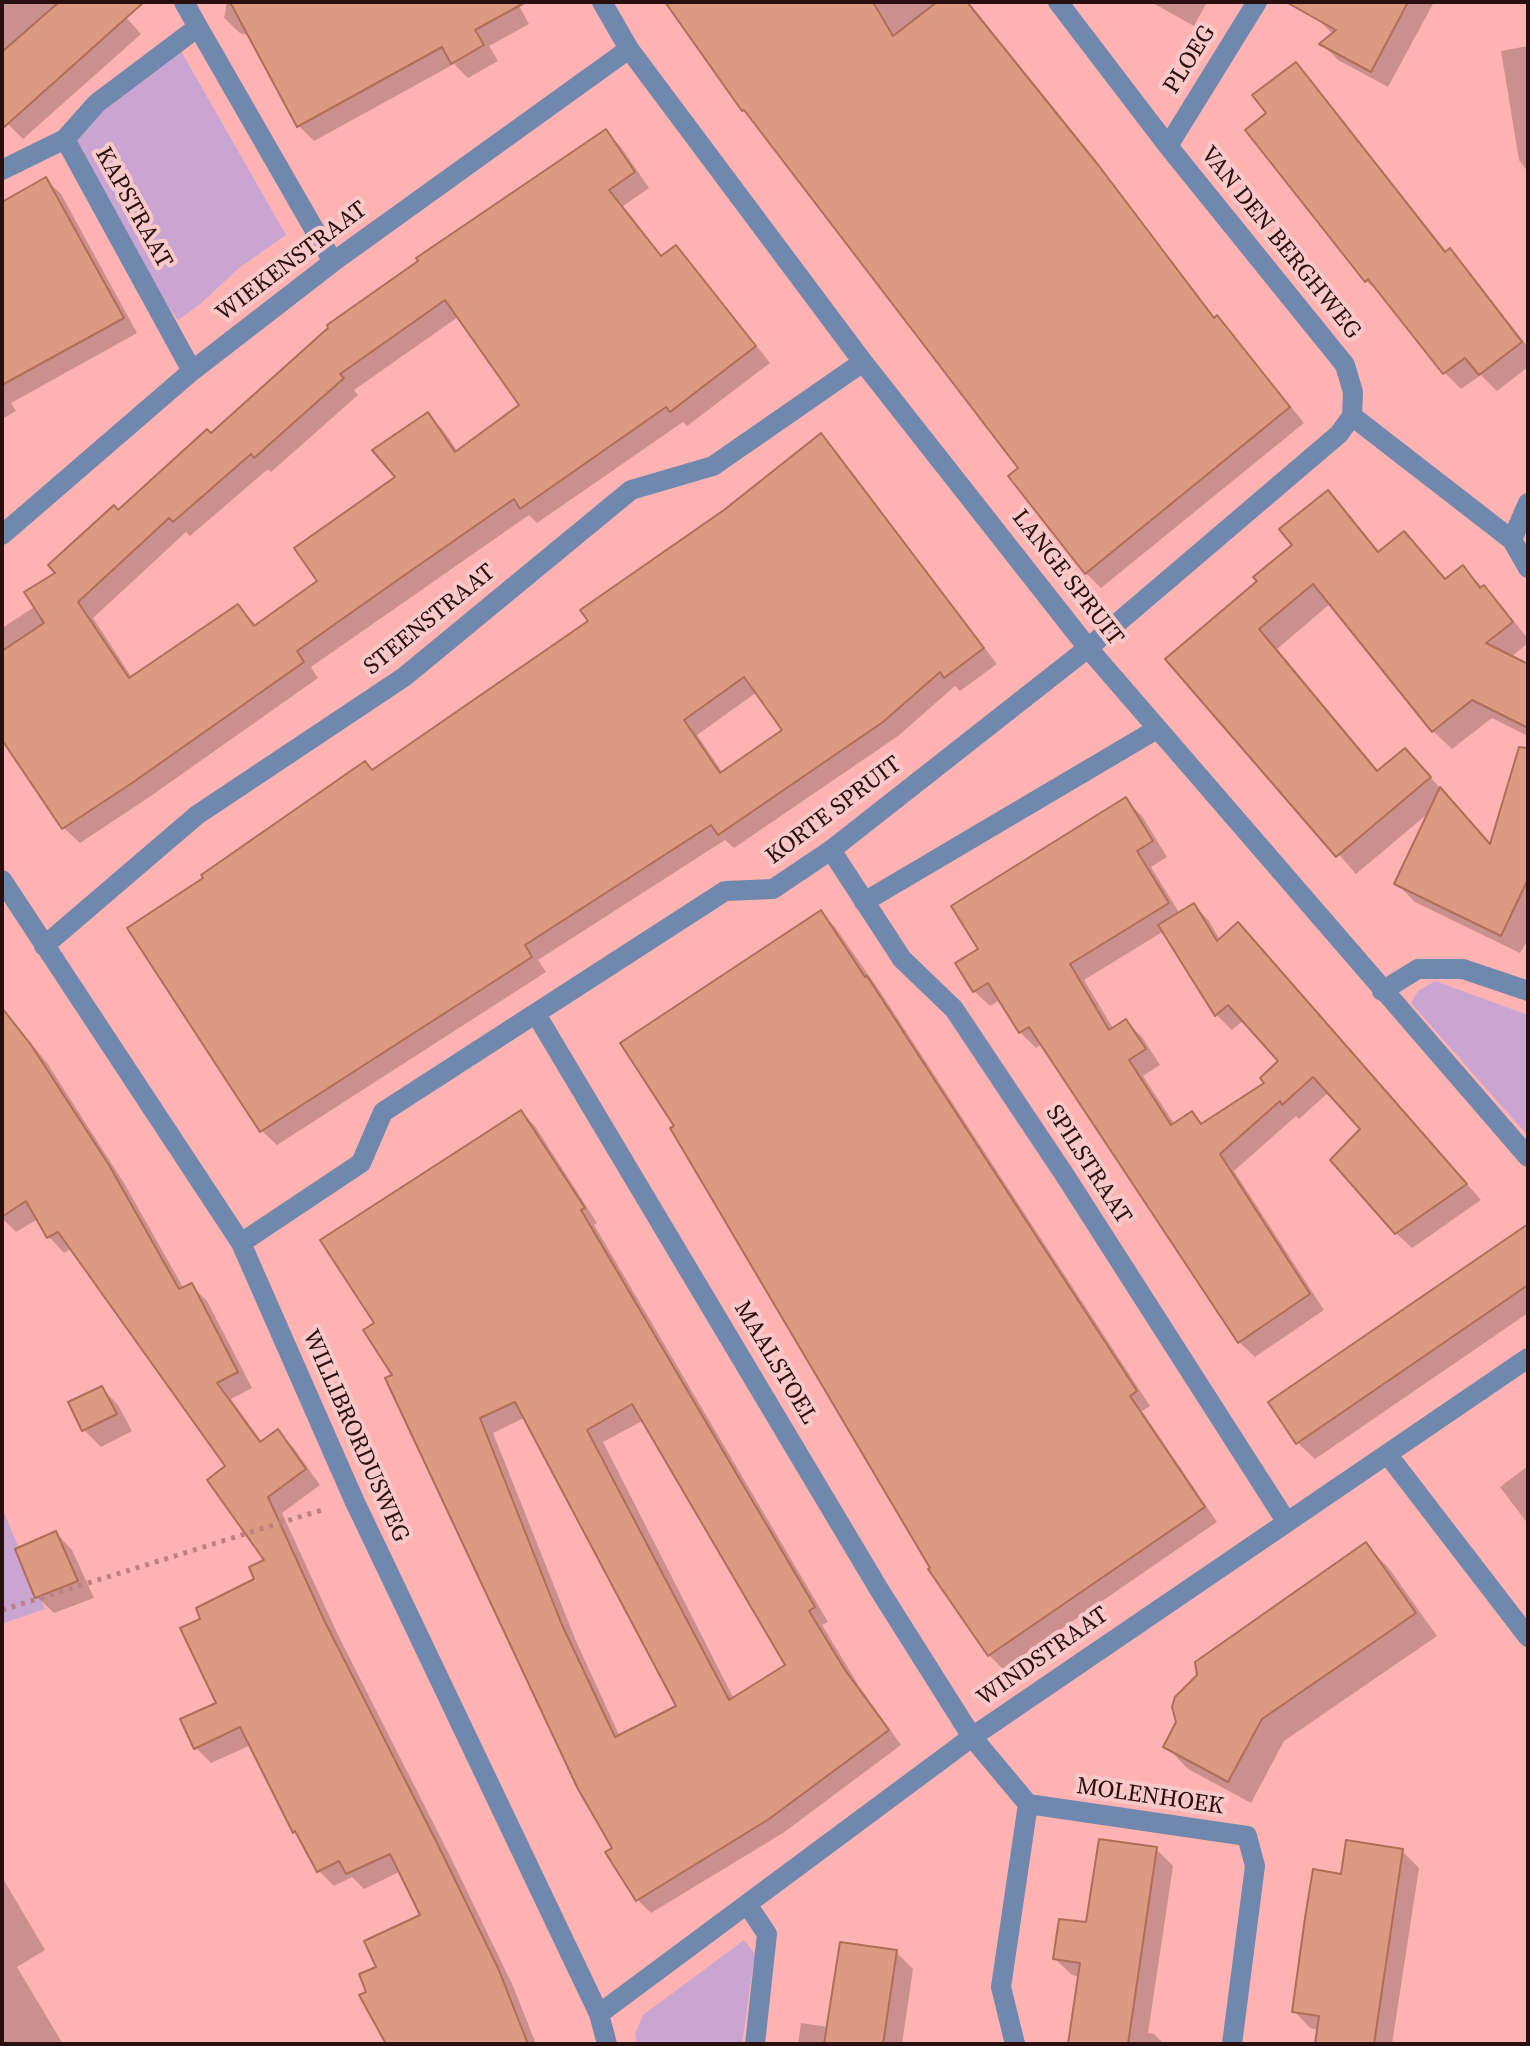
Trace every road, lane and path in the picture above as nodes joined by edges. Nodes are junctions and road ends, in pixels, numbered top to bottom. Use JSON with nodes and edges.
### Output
{"nodes":[{"id":1,"x":184,"y":2,"type":"edge"},
{"id":2,"x":602,"y":2,"type":"edge"},
{"id":3,"x":1058,"y":2,"type":"edge"},
{"id":4,"x":1257,"y":2,"type":"edge"},
{"id":5,"x":198,"y":27,"type":"junction"},
{"id":6,"x":629,"y":49,"type":"junction"},
{"id":7,"x":65,"y":139,"type":"junction"},
{"id":8,"x":1168,"y":146,"type":"junction"},
{"id":9,"x":2,"y":170,"type":"edge"},
{"id":10,"x":333,"y":262,"type":"junction"},
{"id":11,"x":863,"y":362,"type":"junction"},
{"id":12,"x":192,"y":371,"type":"junction"},
{"id":13,"x":1352,"y":416,"type":"junction"},
{"id":14,"x":1528,"y":503,"type":"edge"},
{"id":15,"x":2,"y":535,"type":"edge"},
{"id":16,"x":1512,"y":540,"type":"junction"},
{"id":17,"x":1528,"y":568,"type":"edge"},
{"id":18,"x":1088,"y":648,"type":"junction"},
{"id":19,"x":1157,"y":729,"type":"junction"},
{"id":20,"x":831,"y":850,"type":"junction"},
{"id":21,"x":2,"y":880,"type":"edge"},
{"id":22,"x":864,"y":902,"type":"junction"},
{"id":23,"x":44,"y":946,"type":"junction"},
{"id":24,"x":1382,"y":991,"type":"junction"},
{"id":25,"x":1528,"y":991,"type":"edge"},
{"id":26,"x":536,"y":1014,"type":"junction"},
{"id":27,"x":1528,"y":1157,"type":"edge"},
{"id":28,"x":241,"y":1243,"type":"junction"},
{"id":29,"x":1528,"y":1358,"type":"edge"},
{"id":30,"x":1388,"y":1455,"type":"junction"},
{"id":31,"x":354,"y":1500,"type":"junction"},
{"id":32,"x":1286,"y":1521,"type":"junction"},
{"id":33,"x":2,"y":1610,"type":"edge"},
{"id":34,"x":1528,"y":1637,"type":"edge"},
{"id":35,"x":972,"y":1737,"type":"junction"},
{"id":36,"x":1028,"y":1804,"type":"junction"},
{"id":37,"x":747,"y":1904,"type":"junction"},
{"id":38,"x":599,"y":2014,"type":"junction"},
{"id":39,"x":607,"y":2044,"type":"edge"},
{"id":40,"x":755,"y":2044,"type":"edge"},
{"id":41,"x":1015,"y":2044,"type":"edge"},
{"id":42,"x":1232,"y":2044,"type":"edge"}],
"edges":[{"from":1,"to":5,"type":"street"},
{"from":2,"to":6,"type":"street","name":"LANGE SPRUIT"},
{"from":3,"to":8,"type":"street","name":"VAN DEN BERGHWEG"},
{"from":4,"to":8,"type":"street","name":"PLOEG"},
{"from":5,"to":7,"type":"street","name":"KAPSTRAAT"},
{"from":5,"to":10,"type":"street"},
{"from":6,"to":10,"type":"street","name":"WIEKENSTRAAT"},
{"from":6,"to":11,"type":"street","name":"LANGE SPRUIT"},
{"from":7,"to":9,"type":"street"},
{"from":7,"to":12,"type":"street","name":"KAPSTRAAT"},
{"from":8,"to":13,"type":"street","name":"VAN DEN BERGHWEG"},
{"from":10,"to":12,"type":"street","name":"WIEKENSTRAAT"},
{"from":11,"to":18,"type":"street","name":"LANGE SPRUIT"},
{"from":11,"to":23,"type":"street","name":"STEENSTRAAT"},
{"from":12,"to":15,"type":"street","name":"WIEKENSTRAAT"},
{"from":13,"to":16,"type":"street"},
{"from":13,"to":18,"type":"street","name":"KORTE SPRUIT"},
{"from":14,"to":16,"type":"street"},
{"from":16,"to":17,"type":"street"},
{"from":18,"to":19,"type":"street","name":"LANGE SPRUIT"},
{"from":18,"to":20,"type":"street","name":"KORTE SPRUIT"},
{"from":19,"to":22,"type":"street"},
{"from":19,"to":24,"type":"street","name":"LANGE SPRUIT"},
{"from":20,"to":22,"type":"street","name":"SPILSTRAAT"},
{"from":20,"to":26,"type":"street","name":"KORTE SPRUIT"},
{"from":21,"to":23,"type":"street","name":"WILLIBRORDUSWEG"},
{"from":22,"to":32,"type":"street","name":"SPILSTRAAT"},
{"from":23,"to":28,"type":"street","name":"WILLIBRORDUSWEG"},
{"from":24,"to":25,"type":"street"},
{"from":24,"to":27,"type":"street","name":"LANGE SPRUIT"},
{"from":26,"to":28,"type":"street","name":"KORTE SPRUIT"},
{"from":26,"to":35,"type":"street","name":"MAALSTOEL"},
{"from":28,"to":31,"type":"street","name":"WILLIBRORDUSWEG"},
{"from":29,"to":30,"type":"street","name":"WINDSTRAAT"},
{"from":30,"to":32,"type":"street","name":"WINDSTRAAT"},
{"from":30,"to":34,"type":"street"},
{"from":31,"to":33,"type":"path"},
{"from":31,"to":38,"type":"street","name":"WILLIBRORDUSWEG"},
{"from":32,"to":35,"type":"street","name":"WINDSTRAAT"},
{"from":35,"to":36,"type":"street"},
{"from":35,"to":37,"type":"street","name":"WINDSTRAAT"},
{"from":36,"to":41,"type":"street"},
{"from":36,"to":42,"type":"street","name":"MOLENHOEK"},
{"from":37,"to":38,"type":"street","name":"WINDSTRAAT"},
{"from":37,"to":40,"type":"street"},
{"from":38,"to":39,"type":"street","name":"WILLIBRORDUSWEG"}]}
